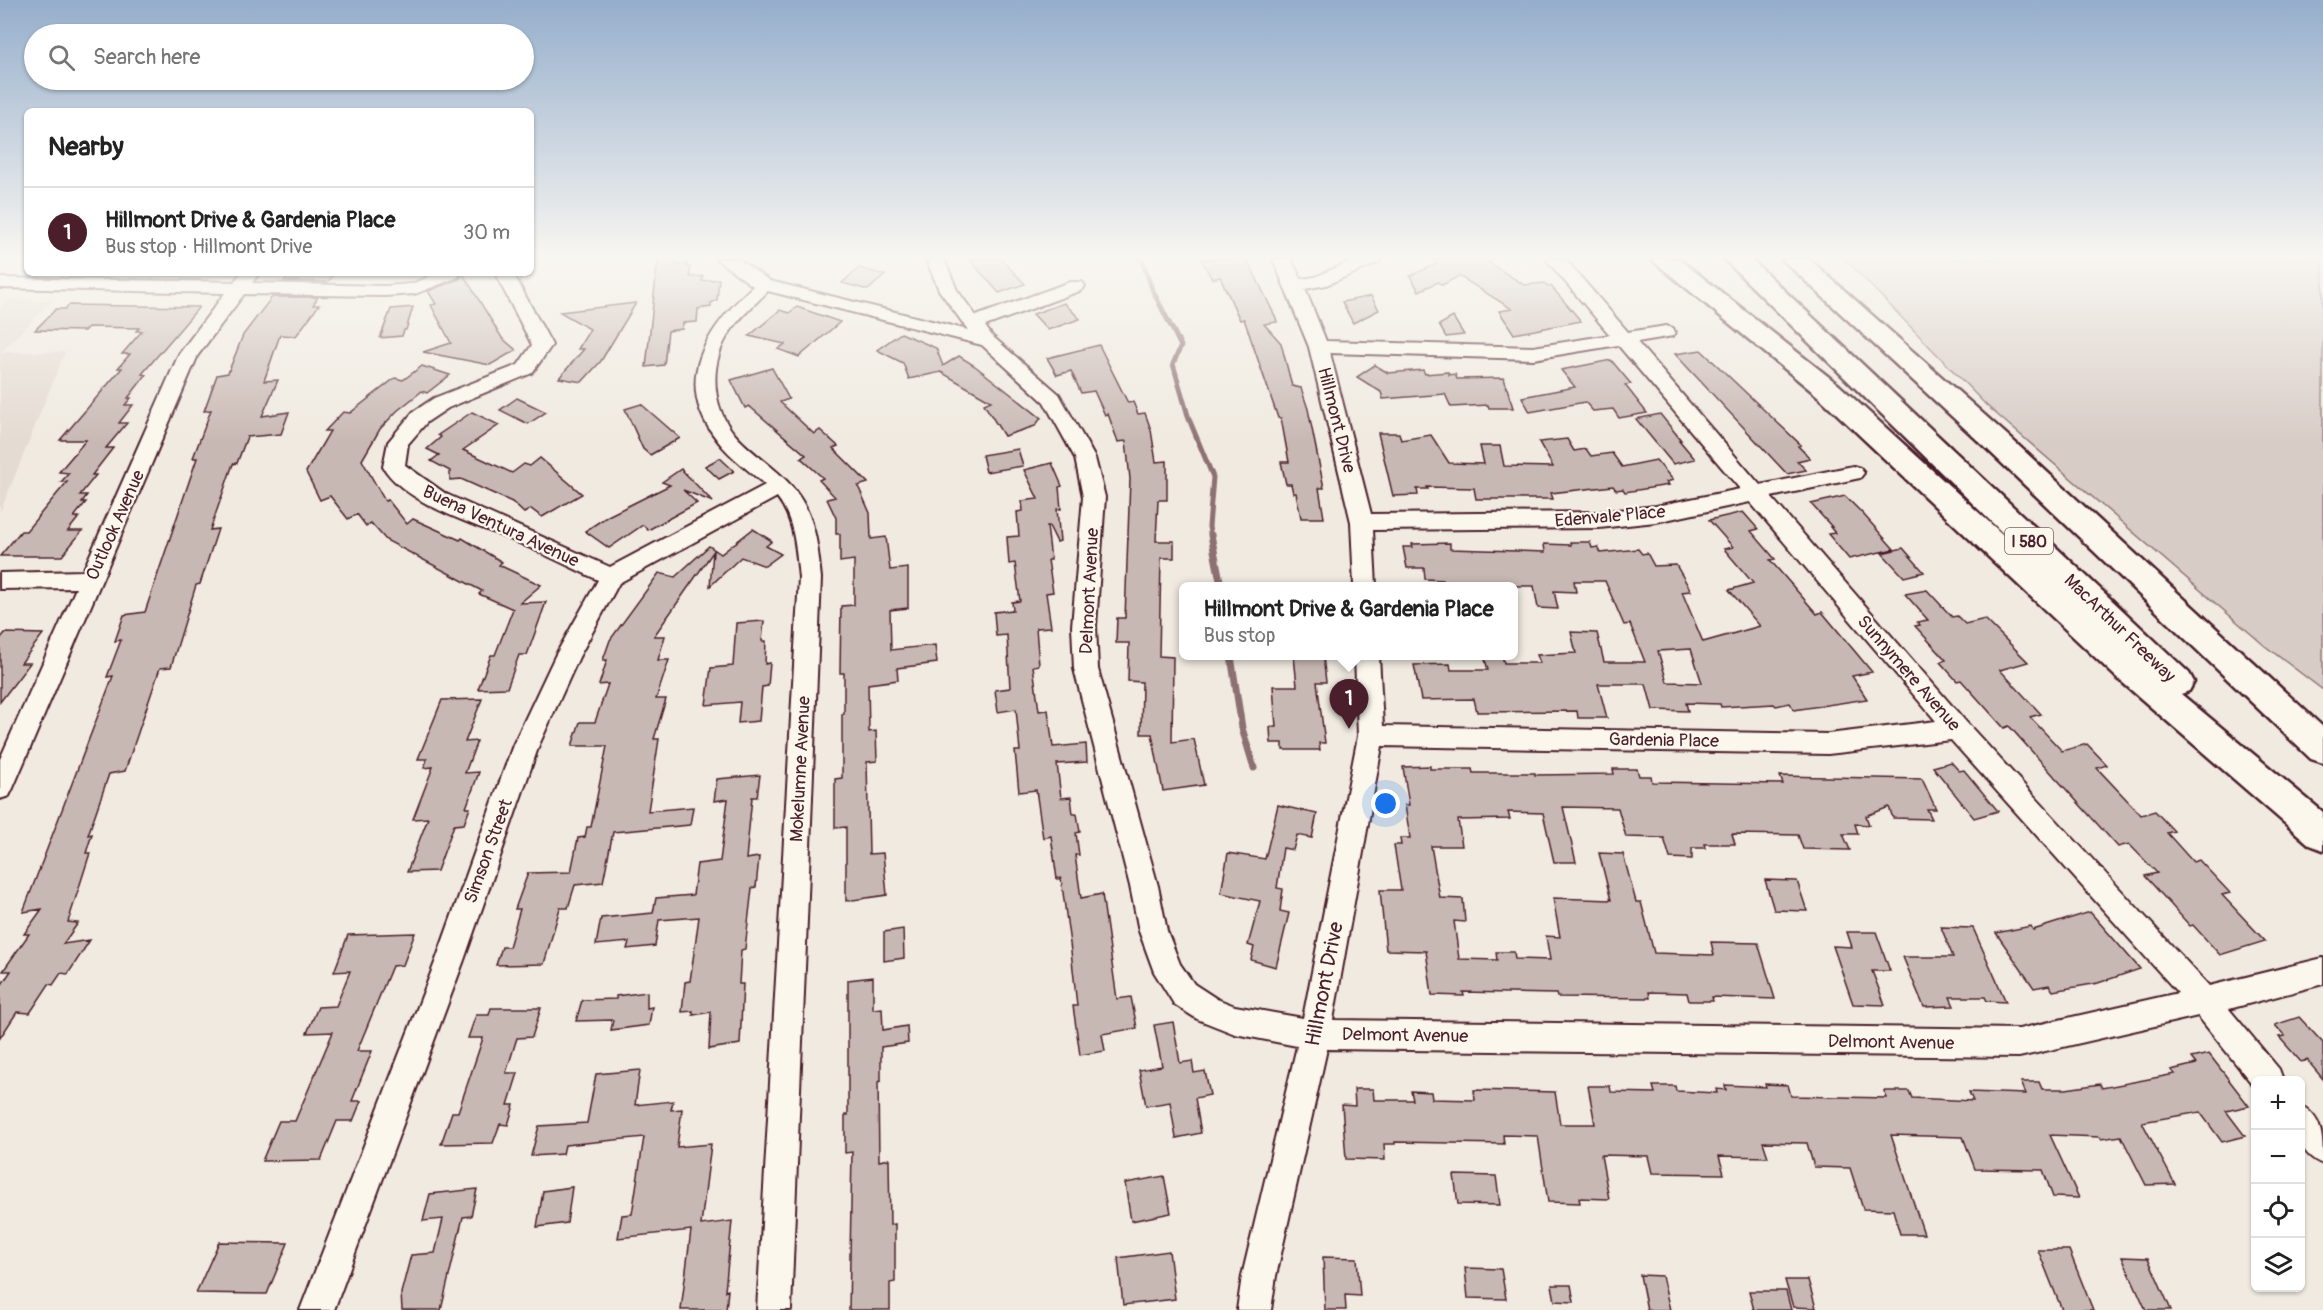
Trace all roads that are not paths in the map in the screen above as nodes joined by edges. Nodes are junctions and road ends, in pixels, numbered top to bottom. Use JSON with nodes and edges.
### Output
{"nodes":[{"id":1,"x":214,"y":320,"type":"edge"},
{"id":2,"x":529,"y":320,"type":"edge"},
{"id":3,"x":729,"y":320,"type":"edge"},
{"id":4,"x":926,"y":320,"type":"edge"},
{"id":5,"x":972,"y":320,"type":"edge"},
{"id":6,"x":1006,"y":320,"type":"edge"},
{"id":7,"x":1308,"y":320,"type":"edge"},
{"id":8,"x":1607,"y":320,"type":"edge"},
{"id":9,"x":1740,"y":320,"type":"edge"},
{"id":10,"x":1800,"y":320,"type":"edge"},
{"id":11,"x":1862,"y":320,"type":"edge"},
{"id":12,"x":1889,"y":320,"type":"edge"},
{"id":13,"x":981,"y":332,"type":"junction"},
{"id":14,"x":1666,"y":332,"type":"dead end"},
{"id":15,"x":1624,"y":340,"type":"junction"},
{"id":16,"x":1319,"y":347,"type":"junction"},
{"id":17,"x":1997,"y":442,"type":"junction"},
{"id":18,"x":1853,"y":473,"type":"dead end"},
{"id":19,"x":778,"y":487,"type":"junction"},
{"id":20,"x":1755,"y":492,"type":"junction"},
{"id":21,"x":1362,"y":522,"type":"junction"},
{"id":22,"x":610,"y":577,"type":"junction"},
{"id":23,"x":92,"y":579,"type":"junction"},
{"id":24,"x":0,"y":581,"type":"edge"},
{"id":25,"x":1365,"y":582,"type":"edge"},
{"id":26,"x":1367,"y":660,"type":"edge"},
{"id":27,"x":1957,"y":729,"type":"junction"},
{"id":28,"x":1371,"y":736,"type":"junction"},
{"id":29,"x":2323,"y":749,"type":"edge"},
{"id":30,"x":0,"y":788,"type":"edge"},
{"id":31,"x":2323,"y":822,"type":"edge"},
{"id":32,"x":2323,"y":834,"type":"edge"},
{"id":33,"x":2323,"y":971,"type":"edge"},
{"id":34,"x":2204,"y":1001,"type":"junction"},
{"id":35,"x":1315,"y":1034,"type":"junction"},
{"id":36,"x":2265,"y":1076,"type":"edge"},
{"id":37,"x":2305,"y":1125,"type":"edge"},
{"id":38,"x":2323,"y":1148,"type":"edge"},
{"id":39,"x":316,"y":1310,"type":"edge"},
{"id":40,"x":774,"y":1310,"type":"edge"},
{"id":41,"x":1254,"y":1310,"type":"edge"}],
"edges":[{"from":1,"to":23,"type":"street","name":"Outlook Avenue"},
{"from":2,"to":22,"type":"street","name":"Buena Ventura Avenue"},
{"from":3,"to":19,"type":"street","name":"Mokelumne Avenue"},
{"from":4,"to":13,"type":"street","name":"Delmont Avenue"},
{"from":5,"to":13,"type":"street"},
{"from":6,"to":13,"type":"street"},
{"from":7,"to":16,"type":"street","name":"Hillmont Drive"},
{"from":8,"to":15,"type":"street","name":"Sunnymere Avenue"},
{"from":9,"to":32,"type":"highway"},
{"from":10,"to":31,"type":"highway","name":"MacArthur Freeway","number":"I 580"},
{"from":11,"to":17,"type":"highway","number":"I 580"},
{"from":12,"to":17,"type":"highway"},
{"from":13,"to":35,"type":"street","name":"Delmont Avenue"},
{"from":14,"to":15,"type":"street"},
{"from":15,"to":16,"type":"street"},
{"from":15,"to":20,"type":"street","name":"Sunnymere Avenue"},
{"from":16,"to":21,"type":"street","name":"Hillmont Drive"},
{"from":17,"to":29,"type":"highway","number":"I 580"},
{"from":18,"to":20,"type":"street","name":"Edenvale Place"},
{"from":19,"to":22,"type":"street"},
{"from":19,"to":40,"type":"street","name":"Mokelumne Avenue"},
{"from":20,"to":21,"type":"street","name":"Edenvale Place"},
{"from":20,"to":27,"type":"street","name":"Sunnymere Avenue"},
{"from":21,"to":25,"type":"street","name":"Hillmont Drive"},
{"from":22,"to":39,"type":"street","name":"Simson Street"},
{"from":23,"to":24,"type":"street"},
{"from":23,"to":30,"type":"street","name":"Outlook Avenue"},
{"from":26,"to":28,"type":"street","name":"Hillmont Drive"},
{"from":27,"to":28,"type":"street","name":"Gardenia Place"},
{"from":27,"to":34,"type":"street","name":"Sunnymere Avenue"},
{"from":28,"to":35,"type":"street","name":"Hillmont Drive"},
{"from":33,"to":34,"type":"street","name":"Delmont Avenue"},
{"from":34,"to":35,"type":"street","name":"Delmont Avenue"},
{"from":34,"to":36,"type":"street","name":"Sunnymere Avenue"},
{"from":35,"to":41,"type":"street","name":"Hillmont Drive"},
{"from":37,"to":38,"type":"street"}]}
